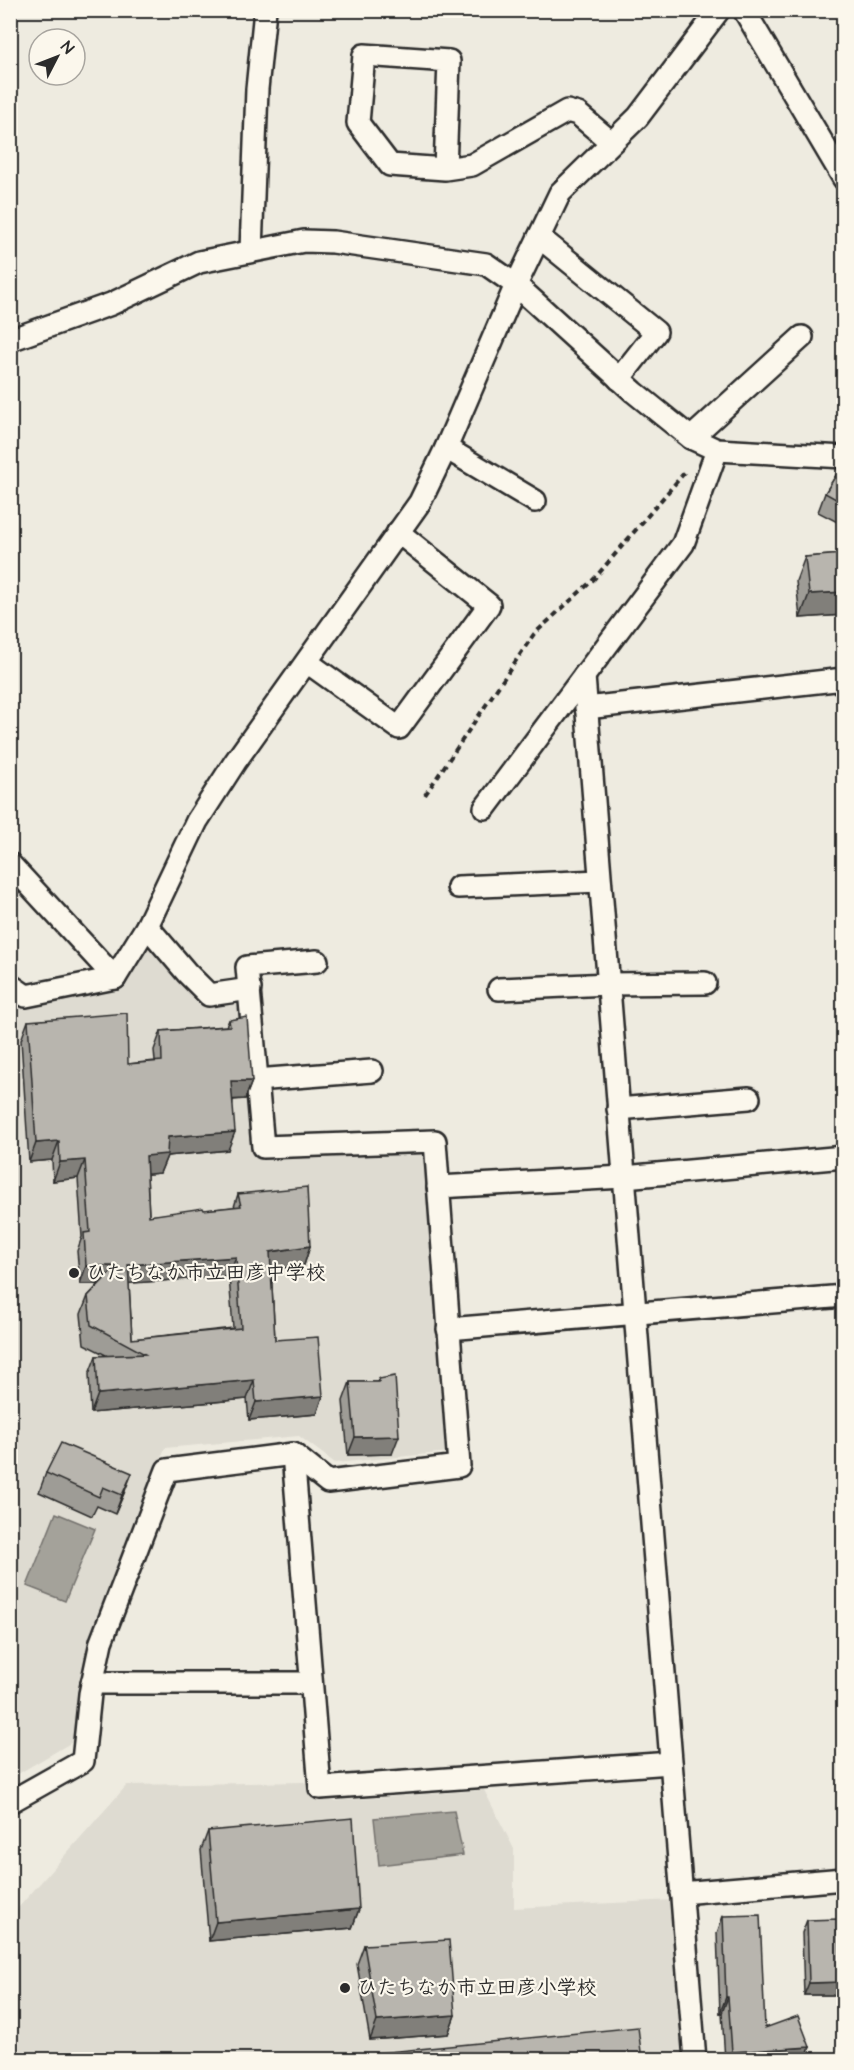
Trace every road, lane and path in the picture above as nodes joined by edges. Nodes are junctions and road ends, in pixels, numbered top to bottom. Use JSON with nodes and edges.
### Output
{"nodes":[{"id":1,"x":265,"y":10,"type":"edge"},
{"id":2,"x":719,"y":10,"type":"edge"},
{"id":3,"x":744,"y":10,"type":"edge"},
{"id":4,"x":611,"y":142,"type":"junction"},
{"id":5,"x":445,"y":169,"type":"junction"},
{"id":6,"x":843,"y":179,"type":"edge"},
{"id":7,"x":539,"y":237,"type":"junction"},
{"id":8,"x":251,"y":250,"type":"junction"},
{"id":9,"x":516,"y":285,"type":"junction"},
{"id":10,"x":802,"y":337,"type":"dead end"},
{"id":11,"x":10,"y":340,"type":"edge"},
{"id":12,"x":619,"y":379,"type":"junction"},
{"id":13,"x":705,"y":445,"type":"junction"},
{"id":14,"x":446,"y":448,"type":"junction"},
{"id":15,"x":843,"y":458,"type":"edge"},
{"id":16,"x":535,"y":501,"type":"dead end"},
{"id":17,"x":398,"y":532,"type":"junction"},
{"id":18,"x":307,"y":662,"type":"junction"},
{"id":19,"x":584,"y":676,"type":"junction"},
{"id":20,"x":843,"y":679,"type":"edge"},
{"id":21,"x":586,"y":708,"type":"junction"},
{"id":22,"x":425,"y":795,"type":"dead end"},
{"id":23,"x":485,"y":808,"type":"dead end"},
{"id":24,"x":10,"y":864,"type":"edge"},
{"id":25,"x":600,"y":881,"type":"junction"},
{"id":26,"x":458,"y":888,"type":"dead end"},
{"id":27,"x":147,"y":926,"type":"junction"},
{"id":28,"x":317,"y":961,"type":"dead end"},
{"id":29,"x":115,"y":978,"type":"junction"},
{"id":30,"x":705,"y":983,"type":"dead end"},
{"id":31,"x":608,"y":984,"type":"junction"},
{"id":32,"x":10,"y":986,"type":"edge"},
{"id":33,"x":250,"y":989,"type":"junction"},
{"id":34,"x":499,"y":989,"type":"dead end"},
{"id":35,"x":372,"y":1071,"type":"dead end"},
{"id":36,"x":256,"y":1080,"type":"junction"},
{"id":37,"x":749,"y":1098,"type":"dead end"},
{"id":38,"x":618,"y":1109,"type":"junction"},
{"id":39,"x":843,"y":1157,"type":"edge"},
{"id":40,"x":624,"y":1177,"type":"junction"},
{"id":41,"x":438,"y":1187,"type":"junction"},
{"id":42,"x":843,"y":1296,"type":"edge"},
{"id":43,"x":635,"y":1313,"type":"junction"},
{"id":44,"x":448,"y":1329,"type":"junction"},
{"id":45,"x":293,"y":1454,"type":"junction"},
{"id":46,"x":92,"y":1683,"type":"junction"},
{"id":47,"x":311,"y":1683,"type":"junction"},
{"id":48,"x":671,"y":1763,"type":"junction"},
{"id":49,"x":10,"y":1802,"type":"edge"},
{"id":50,"x":843,"y":1879,"type":"edge"},
{"id":51,"x":681,"y":1893,"type":"junction"},
{"id":52,"x":695,"y":2060,"type":"edge"}],
"edges":[{"from":1,"to":8,"type":"street"},
{"from":2,"to":4,"type":"street"},
{"from":3,"to":6,"type":"street"},
{"from":4,"to":5,"type":"street"},
{"from":4,"to":7,"type":"street"},
{"from":5,"to":5,"type":"street"},
{"from":7,"to":9,"type":"street"},
{"from":7,"to":12,"type":"street"},
{"from":8,"to":9,"type":"street"},
{"from":8,"to":11,"type":"street"},
{"from":9,"to":12,"type":"street"},
{"from":9,"to":14,"type":"street"},
{"from":10,"to":13,"type":"street"},
{"from":12,"to":13,"type":"street"},
{"from":13,"to":15,"type":"street"},
{"from":13,"to":19,"type":"street"},
{"from":13,"to":22,"type":"path"},
{"from":14,"to":16,"type":"street"},
{"from":14,"to":17,"type":"street"},
{"from":17,"to":18,"type":"street"},
{"from":17,"to":18,"type":"street"},
{"from":18,"to":27,"type":"street"},
{"from":19,"to":21,"type":"street"},
{"from":19,"to":23,"type":"street"},
{"from":20,"to":21,"type":"street"},
{"from":21,"to":25,"type":"street"},
{"from":24,"to":29,"type":"street"},
{"from":25,"to":26,"type":"street"},
{"from":25,"to":31,"type":"street"},
{"from":27,"to":29,"type":"street"},
{"from":27,"to":33,"type":"street"},
{"from":28,"to":33,"type":"street"},
{"from":29,"to":32,"type":"street"},
{"from":30,"to":31,"type":"street"},
{"from":31,"to":34,"type":"street"},
{"from":31,"to":38,"type":"street"},
{"from":33,"to":36,"type":"street"},
{"from":35,"to":36,"type":"street"},
{"from":36,"to":41,"type":"street"},
{"from":37,"to":38,"type":"street"},
{"from":38,"to":40,"type":"street"},
{"from":39,"to":40,"type":"street"},
{"from":40,"to":41,"type":"street"},
{"from":40,"to":43,"type":"street"},
{"from":41,"to":44,"type":"street"},
{"from":42,"to":43,"type":"street"},
{"from":43,"to":44,"type":"street"},
{"from":43,"to":48,"type":"street"},
{"from":44,"to":45,"type":"street"},
{"from":45,"to":46,"type":"street"},
{"from":45,"to":47,"type":"street"},
{"from":46,"to":47,"type":"street"},
{"from":46,"to":49,"type":"street"},
{"from":47,"to":48,"type":"street"},
{"from":48,"to":51,"type":"street"},
{"from":50,"to":51,"type":"street"},
{"from":51,"to":52,"type":"street"}]}
